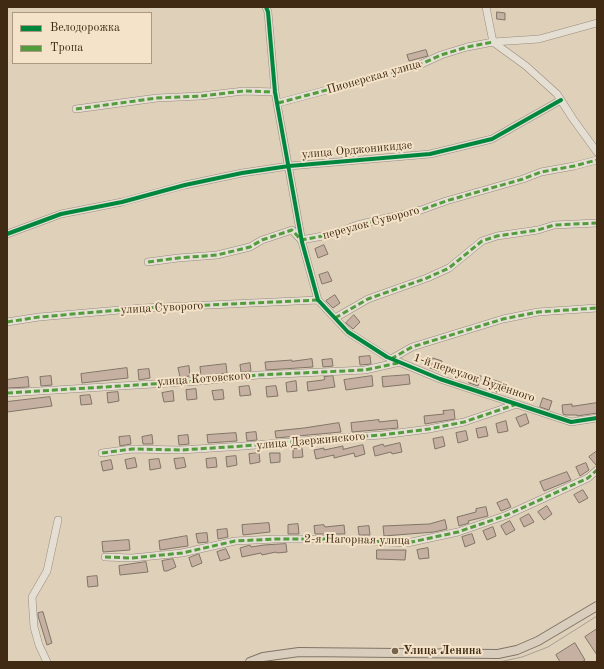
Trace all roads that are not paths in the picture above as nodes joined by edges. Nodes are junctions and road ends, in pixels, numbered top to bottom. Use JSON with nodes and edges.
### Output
{"nodes":[{"id":1,"x":266,"y":7,"type":"edge"},
{"id":2,"x":486,"y":7,"type":"edge"},
{"id":3,"x":597,"y":23,"type":"edge"},
{"id":4,"x":493,"y":42,"type":"junction"},
{"id":5,"x":275,"y":92,"type":"junction"},
{"id":6,"x":561,"y":100,"type":"junction"},
{"id":7,"x":278,"y":103,"type":"junction"},
{"id":8,"x":76,"y":109,"type":"dead end"},
{"id":9,"x":597,"y":152,"type":"edge"},
{"id":10,"x":597,"y":160,"type":"edge"},
{"id":11,"x":289,"y":166,"type":"junction"},
{"id":12,"x":597,"y":223,"type":"edge"},
{"id":13,"x":7,"y":234,"type":"edge"},
{"id":14,"x":302,"y":240,"type":"junction"},
{"id":15,"x":148,"y":262,"type":"dead end"},
{"id":16,"x":318,"y":300,"type":"junction"},
{"id":17,"x":597,"y":308,"type":"edge"},
{"id":18,"x":335,"y":318,"type":"junction"},
{"id":19,"x":7,"y":322,"type":"edge"},
{"id":20,"x":391,"y":359,"type":"junction"},
{"id":21,"x":400,"y":362,"type":"junction"},
{"id":22,"x":7,"y":393,"type":"edge"},
{"id":23,"x":517,"y":404,"type":"junction"},
{"id":24,"x":597,"y":418,"type":"edge"},
{"id":25,"x":102,"y":453,"type":"dead end"},
{"id":26,"x":597,"y":470,"type":"edge"},
{"id":27,"x":58,"y":520,"type":"dead end"},
{"id":28,"x":105,"y":557,"type":"dead end"},
{"id":29,"x":597,"y":606,"type":"edge"},
{"id":30,"x":47,"y":662,"type":"edge"},
{"id":31,"x":250,"y":662,"type":"edge"}],
"edges":[{"from":1,"to":5,"type":"street"},
{"from":2,"to":4,"type":"street"},
{"from":3,"to":4,"type":"street","name":"Пионерская улица"},
{"from":4,"to":6,"type":"street"},
{"from":4,"to":7,"type":"street","name":"Пионерская улица"},
{"from":5,"to":7,"type":"street"},
{"from":5,"to":8,"type":"street"},
{"from":6,"to":9,"type":"street"},
{"from":6,"to":11,"type":"street","name":"улица Орджоникидзе"},
{"from":7,"to":11,"type":"street"},
{"from":10,"to":14,"type":"street","name":"переулок Суворого"},
{"from":11,"to":13,"type":"street","name":"улица Орджоникидзе"},
{"from":11,"to":14,"type":"street"},
{"from":12,"to":18,"type":"street"},
{"from":14,"to":15,"type":"street"},
{"from":14,"to":16,"type":"street"},
{"from":16,"to":18,"type":"street","name":"1-й переулок Будённого"},
{"from":16,"to":19,"type":"street","name":"улица Суворого"},
{"from":17,"to":20,"type":"street"},
{"from":18,"to":20,"type":"street","name":"1-й переулок Будённого"},
{"from":20,"to":21,"type":"street","name":"1-й переулок Будённого"},
{"from":21,"to":22,"type":"street","name":"улица Котовского"},
{"from":21,"to":23,"type":"street","name":"1-й переулок Будённого"},
{"from":23,"to":24,"type":"street","name":"1-й переулок Будённого"},
{"from":23,"to":25,"type":"street","name":"улица Дзержинского"},
{"from":26,"to":28,"type":"street","name":"2-я Нагорная улица"},
{"from":27,"to":30,"type":"street"},
{"from":29,"to":31,"type":"main road"}]}
